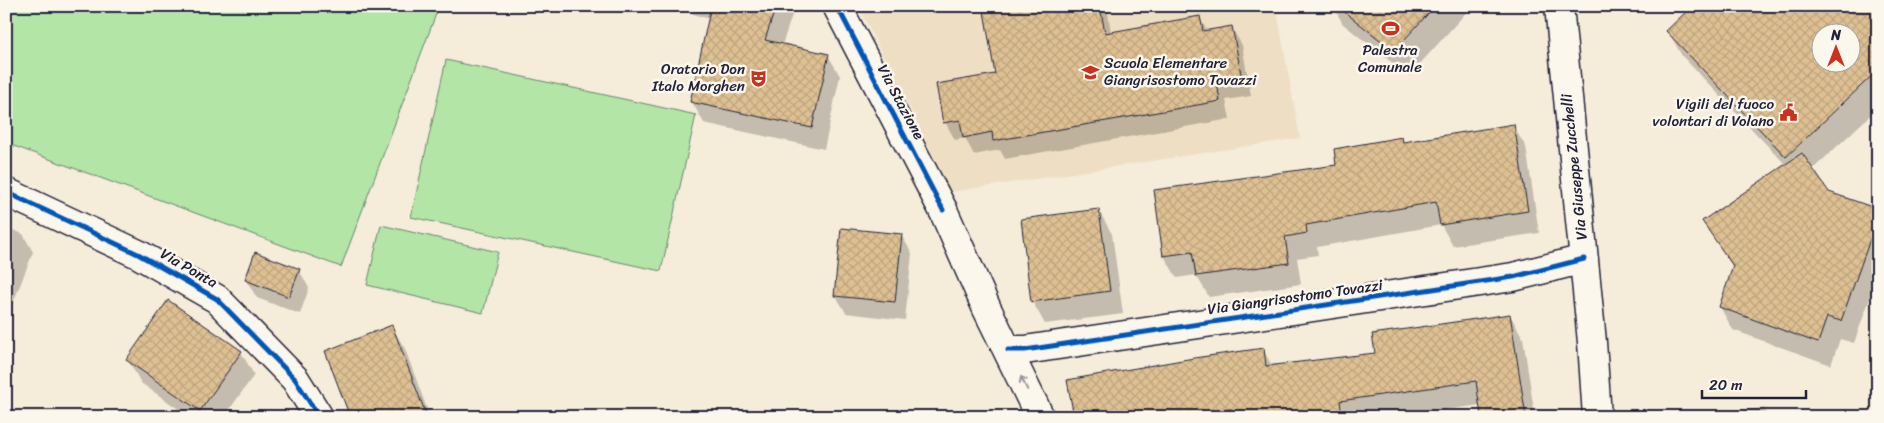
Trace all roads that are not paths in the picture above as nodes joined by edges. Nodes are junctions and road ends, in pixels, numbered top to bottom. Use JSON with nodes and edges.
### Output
{"nodes":[{"id":1,"x":837,"y":6,"type":"edge"},
{"id":2,"x":1559,"y":6,"type":"edge"},
{"id":3,"x":6,"y":192,"type":"edge"},
{"id":4,"x":1584,"y":259,"type":"junction"},
{"id":5,"x":1008,"y":350,"type":"junction"},
{"id":6,"x":320,"y":417,"type":"edge"},
{"id":7,"x":1040,"y":417,"type":"edge"},
{"id":8,"x":1597,"y":417,"type":"edge"}],
"edges":[{"from":1,"to":5,"type":"street","name":"Via Stazione"},
{"from":2,"to":4,"type":"street","name":"Via Giuseppe Zucchelli"},
{"from":3,"to":6,"type":"street","name":"Via Ponta"},
{"from":4,"to":5,"type":"street","name":"Via Giangrisostomo Tovazzi"},
{"from":4,"to":8,"type":"street","name":"Via Giuseppe Zucchelli"},
{"from":7,"to":5,"type":"street","name":"Via Stazione","one_way":true}]}
